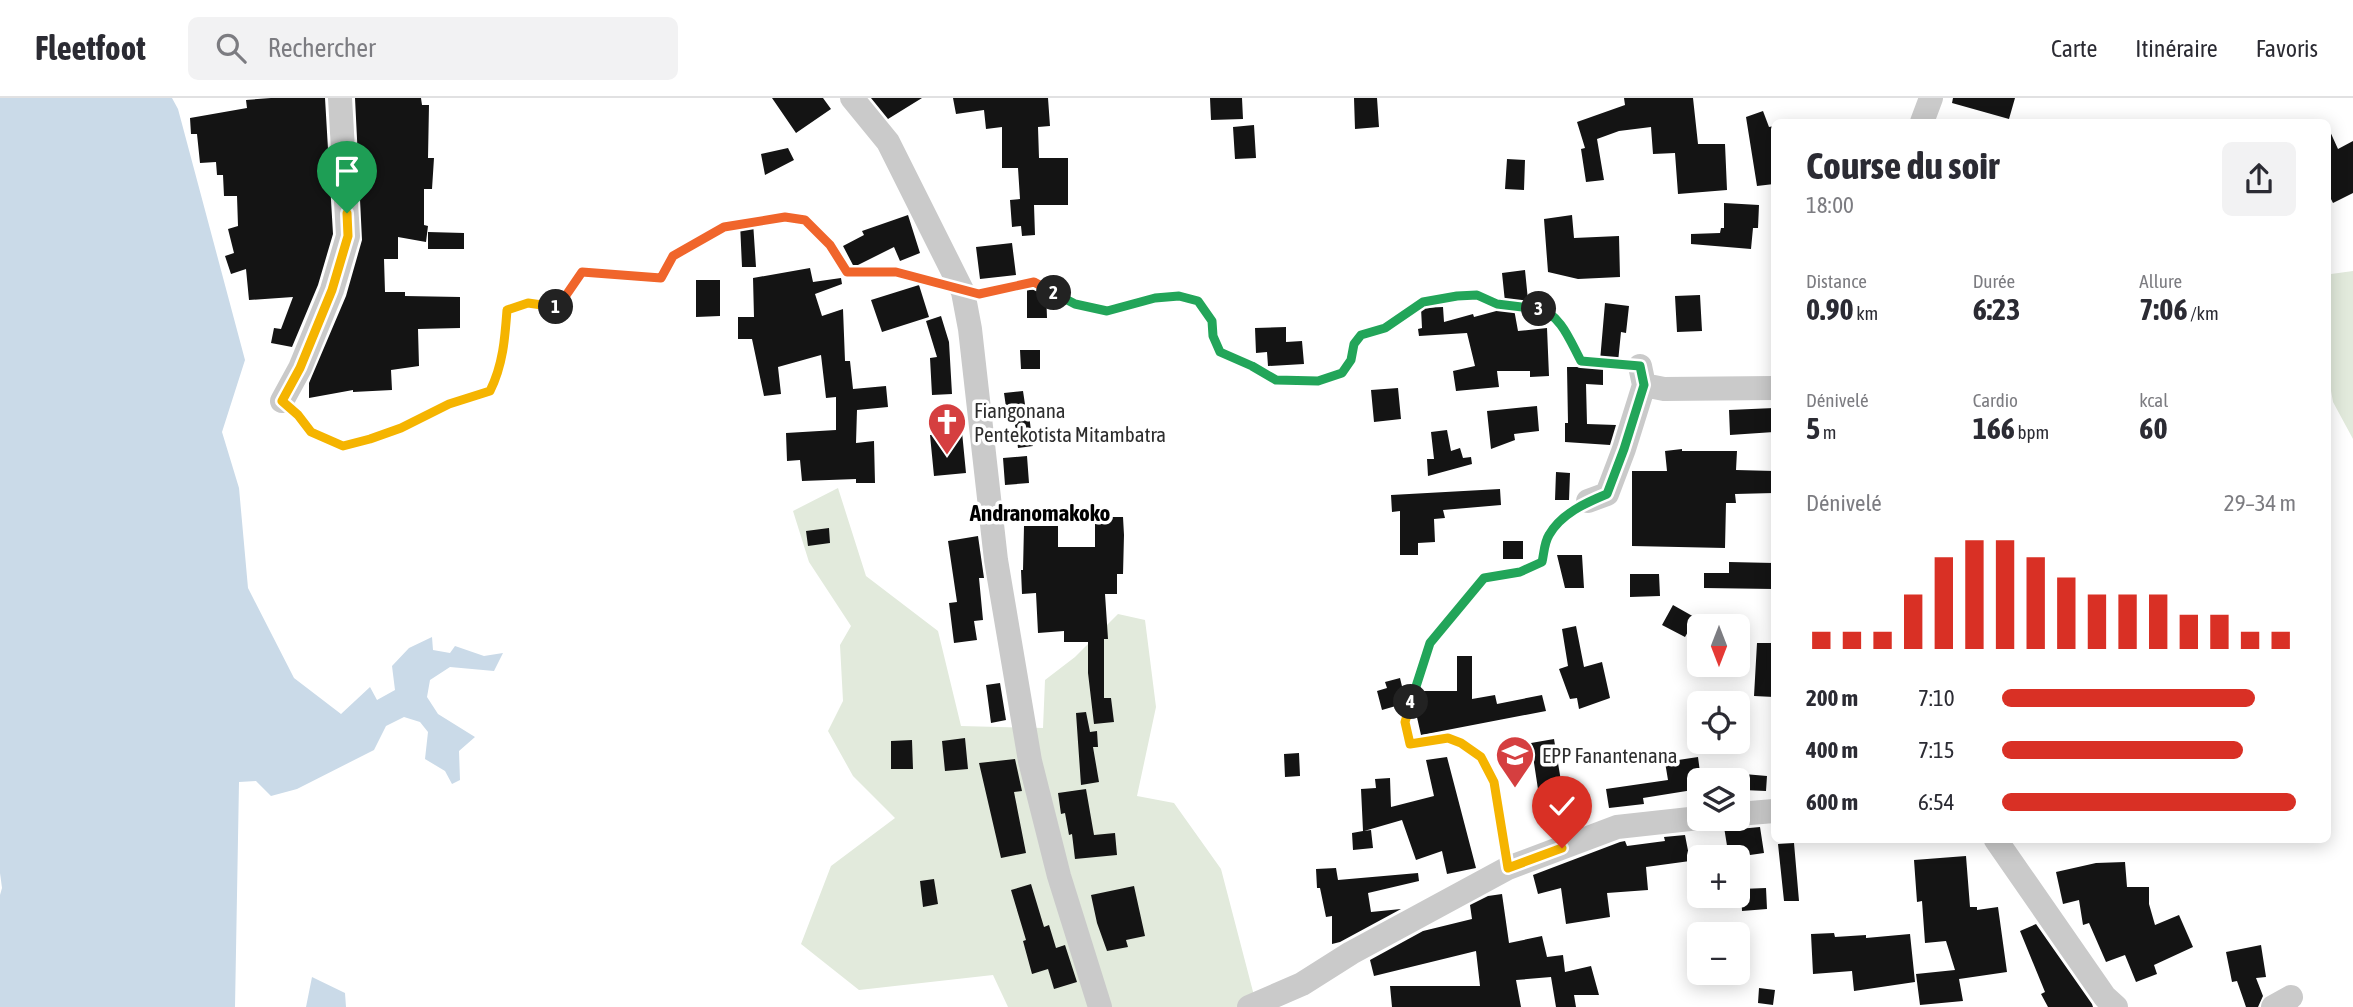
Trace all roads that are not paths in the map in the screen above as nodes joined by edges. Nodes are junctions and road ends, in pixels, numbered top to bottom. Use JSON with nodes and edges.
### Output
{"nodes":[{"id":1,"x":340,"y":98,"type":"edge"},
{"id":2,"x":852,"y":98,"type":"edge"},
{"id":3,"x":1931,"y":98,"type":"edge"},
{"id":4,"x":1923,"y":119,"type":"edge"},
{"id":5,"x":1771,"y":388,"type":"edge"},
{"id":6,"x":282,"y":401,"type":"road end"},
{"id":7,"x":1588,"y":501,"type":"road end"},
{"id":8,"x":1771,"y":811,"type":"edge"},
{"id":9,"x":1750,"y":813,"type":"edge"},
{"id":10,"x":1687,"y":819,"type":"edge"},
{"id":11,"x":1998,"y":843,"type":"edge"},
{"id":12,"x":1100,"y":1007,"type":"edge"},
{"id":13,"x":1249,"y":1007,"type":"edge"},
{"id":14,"x":2116,"y":1007,"type":"edge"}],
"edges":[{"from":1,"to":6,"type":"street"},
{"from":2,"to":12,"type":"street"},
{"from":3,"to":4,"type":"street"},
{"from":5,"to":7,"type":"street"},
{"from":8,"to":9,"type":"street"},
{"from":10,"to":13,"type":"street"},
{"from":11,"to":14,"type":"street"}]}
